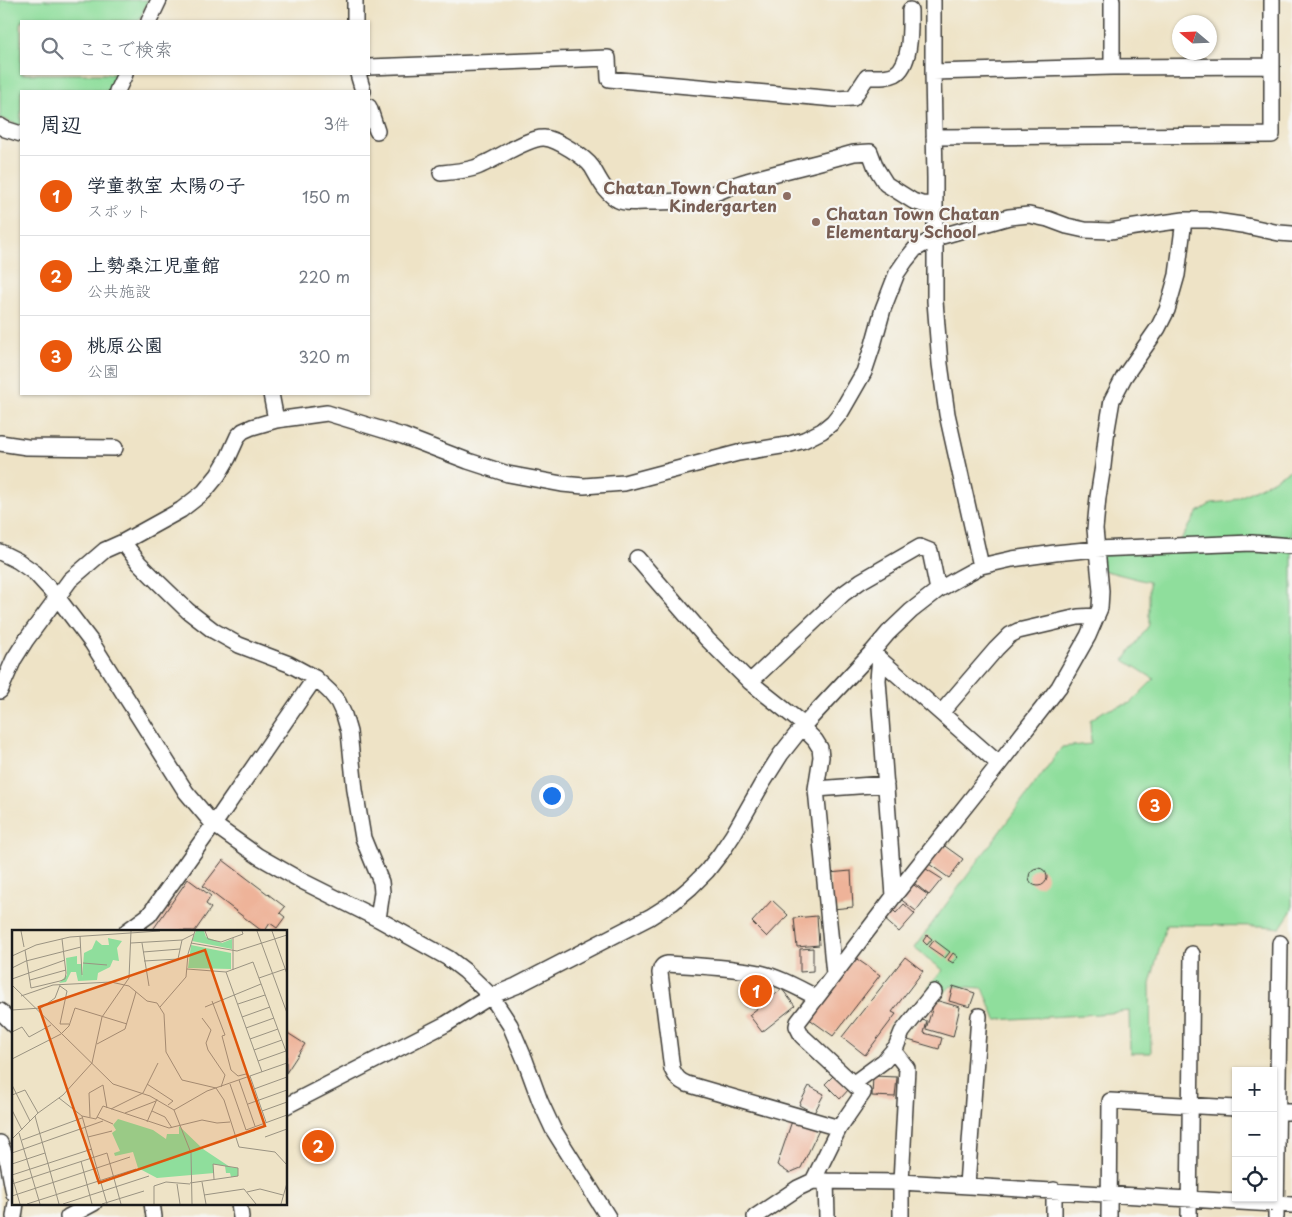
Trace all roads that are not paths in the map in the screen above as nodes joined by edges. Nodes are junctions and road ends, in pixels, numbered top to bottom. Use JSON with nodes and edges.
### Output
{"nodes":[{"id":1,"x":159,"y":0,"type":"edge"},
{"id":2,"x":355,"y":0,"type":"edge"},
{"id":3,"x":933,"y":0,"type":"edge"},
{"id":4,"x":1112,"y":0,"type":"edge"},
{"id":5,"x":1272,"y":0,"type":"edge"},
{"id":6,"x":910,"y":10,"type":"dead end"},
{"id":7,"x":149,"y":20,"type":"edge"},
{"id":8,"x":355,"y":20,"type":"edge"},
{"id":9,"x":1272,"y":66,"type":"junction"},
{"id":10,"x":370,"y":67,"type":"edge"},
{"id":11,"x":1112,"y":67,"type":"junction"},
{"id":12,"x":933,"y":72,"type":"junction"},
{"id":13,"x":125,"y":75,"type":"edge"},
{"id":14,"x":358,"y":75,"type":"edge"},
{"id":15,"x":117,"y":90,"type":"edge"},
{"id":16,"x":364,"y":90,"type":"edge"},
{"id":17,"x":370,"y":110,"type":"edge"},
{"id":18,"x":0,"y":126,"type":"edge"},
{"id":19,"x":376,"y":130,"type":"dead end"},
{"id":20,"x":20,"y":134,"type":"edge"},
{"id":21,"x":934,"y":137,"type":"junction"},
{"id":22,"x":441,"y":173,"type":"dead end"},
{"id":23,"x":935,"y":205,"type":"junction"},
{"id":24,"x":1184,"y":220,"type":"junction"},
{"id":25,"x":1292,"y":234,"type":"edge"},
{"id":26,"x":935,"y":238,"type":"junction"},
{"id":27,"x":271,"y":395,"type":"edge"},
{"id":28,"x":276,"y":420,"type":"junction"},
{"id":29,"x":0,"y":443,"type":"edge"},
{"id":30,"x":115,"y":448,"type":"dead end"},
{"id":31,"x":124,"y":542,"type":"junction"},
{"id":32,"x":1292,"y":546,"type":"edge"},
{"id":33,"x":1096,"y":549,"type":"junction"},
{"id":34,"x":0,"y":552,"type":"edge"},
{"id":35,"x":637,"y":558,"type":"dead end"},
{"id":36,"x":981,"y":566,"type":"junction"},
{"id":37,"x":938,"y":590,"type":"junction"},
{"id":38,"x":57,"y":597,"type":"junction"},
{"id":39,"x":1097,"y":616,"type":"junction"},
{"id":40,"x":876,"y":656,"type":"junction"},
{"id":41,"x":315,"y":678,"type":"junction"},
{"id":42,"x":750,"y":682,"type":"junction"},
{"id":43,"x":0,"y":691,"type":"edge"},
{"id":44,"x":941,"y":713,"type":"junction"},
{"id":45,"x":803,"y":726,"type":"junction"},
{"id":46,"x":999,"y":764,"type":"junction"},
{"id":47,"x":886,"y":784,"type":"junction"},
{"id":48,"x":816,"y":788,"type":"junction"},
{"id":49,"x":213,"y":824,"type":"junction"},
{"id":50,"x":894,"y":896,"type":"junction"},
{"id":51,"x":378,"y":919,"type":"junction"},
{"id":52,"x":128,"y":930,"type":"edge"},
{"id":53,"x":1280,"y":943,"type":"dead end"},
{"id":54,"x":1192,"y":954,"type":"dead end"},
{"id":55,"x":834,"y":974,"type":"junction"},
{"id":56,"x":934,"y":992,"type":"dead end"},
{"id":57,"x":490,"y":996,"type":"junction"},
{"id":58,"x":816,"y":997,"type":"junction"},
{"id":59,"x":0,"y":1011,"type":"edge"},
{"id":60,"x":979,"y":1016,"type":"dead end"},
{"id":61,"x":12,"y":1022,"type":"edge"},
{"id":62,"x":893,"y":1050,"type":"junction"},
{"id":63,"x":854,"y":1083,"type":"junction"},
{"id":64,"x":288,"y":1105,"type":"edge"},
{"id":65,"x":1190,"y":1106,"type":"junction"},
{"id":66,"x":1232,"y":1108,"type":"edge"},
{"id":67,"x":1281,"y":1111,"type":"edge"},
{"id":68,"x":839,"y":1128,"type":"junction"},
{"id":69,"x":0,"y":1143,"type":"edge"},
{"id":70,"x":820,"y":1181,"type":"junction"},
{"id":71,"x":901,"y":1182,"type":"junction"},
{"id":72,"x":12,"y":1183,"type":"edge"},
{"id":73,"x":967,"y":1185,"type":"junction"},
{"id":74,"x":1054,"y":1190,"type":"junction"},
{"id":75,"x":1109,"y":1194,"type":"junction"},
{"id":76,"x":1189,"y":1199,"type":"junction"},
{"id":77,"x":16,"y":1204,"type":"edge"},
{"id":78,"x":92,"y":1204,"type":"edge"},
{"id":79,"x":152,"y":1204,"type":"edge"},
{"id":80,"x":239,"y":1204,"type":"edge"},
{"id":81,"x":1292,"y":1205,"type":"edge"},
{"id":82,"x":1276,"y":1211,"type":"edge"},
{"id":83,"x":14,"y":1217,"type":"edge"},
{"id":84,"x":68,"y":1217,"type":"edge"},
{"id":85,"x":154,"y":1217,"type":"edge"},
{"id":86,"x":241,"y":1217,"type":"edge"},
{"id":87,"x":608,"y":1217,"type":"edge"},
{"id":88,"x":755,"y":1217,"type":"edge"},
{"id":89,"x":827,"y":1217,"type":"edge"},
{"id":90,"x":901,"y":1217,"type":"edge"},
{"id":91,"x":1054,"y":1217,"type":"edge"},
{"id":92,"x":1109,"y":1217,"type":"edge"},
{"id":93,"x":1189,"y":1217,"type":"edge"}],
"edges":[{"from":1,"to":7,"type":"street"},
{"from":2,"to":8,"type":"street"},
{"from":3,"to":12,"type":"street"},
{"from":4,"to":11,"type":"street"},
{"from":5,"to":9,"type":"street"},
{"from":6,"to":10,"type":"street"},
{"from":9,"to":11,"type":"street"},
{"from":9,"to":21,"type":"street"},
{"from":11,"to":12,"type":"street"},
{"from":12,"to":21,"type":"street"},
{"from":13,"to":15,"type":"street"},
{"from":14,"to":16,"type":"street"},
{"from":17,"to":19,"type":"street"},
{"from":18,"to":20,"type":"street"},
{"from":21,"to":23,"type":"street"},
{"from":22,"to":23,"type":"street"},
{"from":23,"to":26,"type":"street"},
{"from":24,"to":25,"type":"street"},
{"from":24,"to":26,"type":"street"},
{"from":24,"to":33,"type":"street"},
{"from":26,"to":28,"type":"street"},
{"from":26,"to":36,"type":"street"},
{"from":27,"to":28,"type":"street"},
{"from":28,"to":31,"type":"street"},
{"from":29,"to":30,"type":"street"},
{"from":31,"to":38,"type":"street"},
{"from":31,"to":41,"type":"street"},
{"from":32,"to":33,"type":"street"},
{"from":33,"to":36,"type":"street"},
{"from":33,"to":39,"type":"street"},
{"from":34,"to":38,"type":"street"},
{"from":35,"to":42,"type":"street"},
{"from":36,"to":37,"type":"street"},
{"from":37,"to":40,"type":"street"},
{"from":37,"to":42,"type":"street"},
{"from":38,"to":43,"type":"street"},
{"from":38,"to":49,"type":"street"},
{"from":39,"to":44,"type":"street"},
{"from":39,"to":46,"type":"street"},
{"from":40,"to":44,"type":"street"},
{"from":40,"to":45,"type":"street"},
{"from":40,"to":47,"type":"street"},
{"from":41,"to":49,"type":"street"},
{"from":41,"to":51,"type":"street"},
{"from":42,"to":45,"type":"street"},
{"from":44,"to":46,"type":"street"},
{"from":45,"to":48,"type":"street"},
{"from":45,"to":57,"type":"street"},
{"from":46,"to":50,"type":"street"},
{"from":47,"to":48,"type":"street"},
{"from":47,"to":50,"type":"street"},
{"from":48,"to":55,"type":"street"},
{"from":49,"to":51,"type":"street"},
{"from":49,"to":52,"type":"street"},
{"from":50,"to":55,"type":"street"},
{"from":51,"to":57,"type":"street"},
{"from":53,"to":67,"type":"street"},
{"from":54,"to":65,"type":"street"},
{"from":55,"to":58,"type":"street"},
{"from":56,"to":62,"type":"street"},
{"from":57,"to":64,"type":"street"},
{"from":57,"to":87,"type":"street"},
{"from":58,"to":63,"type":"street"},
{"from":58,"to":68,"type":"street"},
{"from":59,"to":61,"type":"street"},
{"from":60,"to":73,"type":"street"},
{"from":62,"to":63,"type":"street"},
{"from":62,"to":71,"type":"street"},
{"from":63,"to":68,"type":"street"},
{"from":65,"to":66,"type":"street"},
{"from":65,"to":75,"type":"street"},
{"from":65,"to":76,"type":"street"},
{"from":67,"to":82,"type":"street"},
{"from":68,"to":70,"type":"street"},
{"from":69,"to":72,"type":"street"},
{"from":70,"to":71,"type":"street"},
{"from":70,"to":88,"type":"street"},
{"from":70,"to":89,"type":"street"},
{"from":71,"to":73,"type":"street"},
{"from":71,"to":90,"type":"street"},
{"from":73,"to":74,"type":"street"},
{"from":74,"to":75,"type":"street"},
{"from":74,"to":91,"type":"street"},
{"from":75,"to":76,"type":"street"},
{"from":75,"to":92,"type":"street"},
{"from":76,"to":82,"type":"street"},
{"from":76,"to":93,"type":"street"},
{"from":77,"to":83,"type":"street"},
{"from":78,"to":84,"type":"street"},
{"from":79,"to":85,"type":"street"},
{"from":80,"to":86,"type":"street"},
{"from":81,"to":82,"type":"street"}]}
